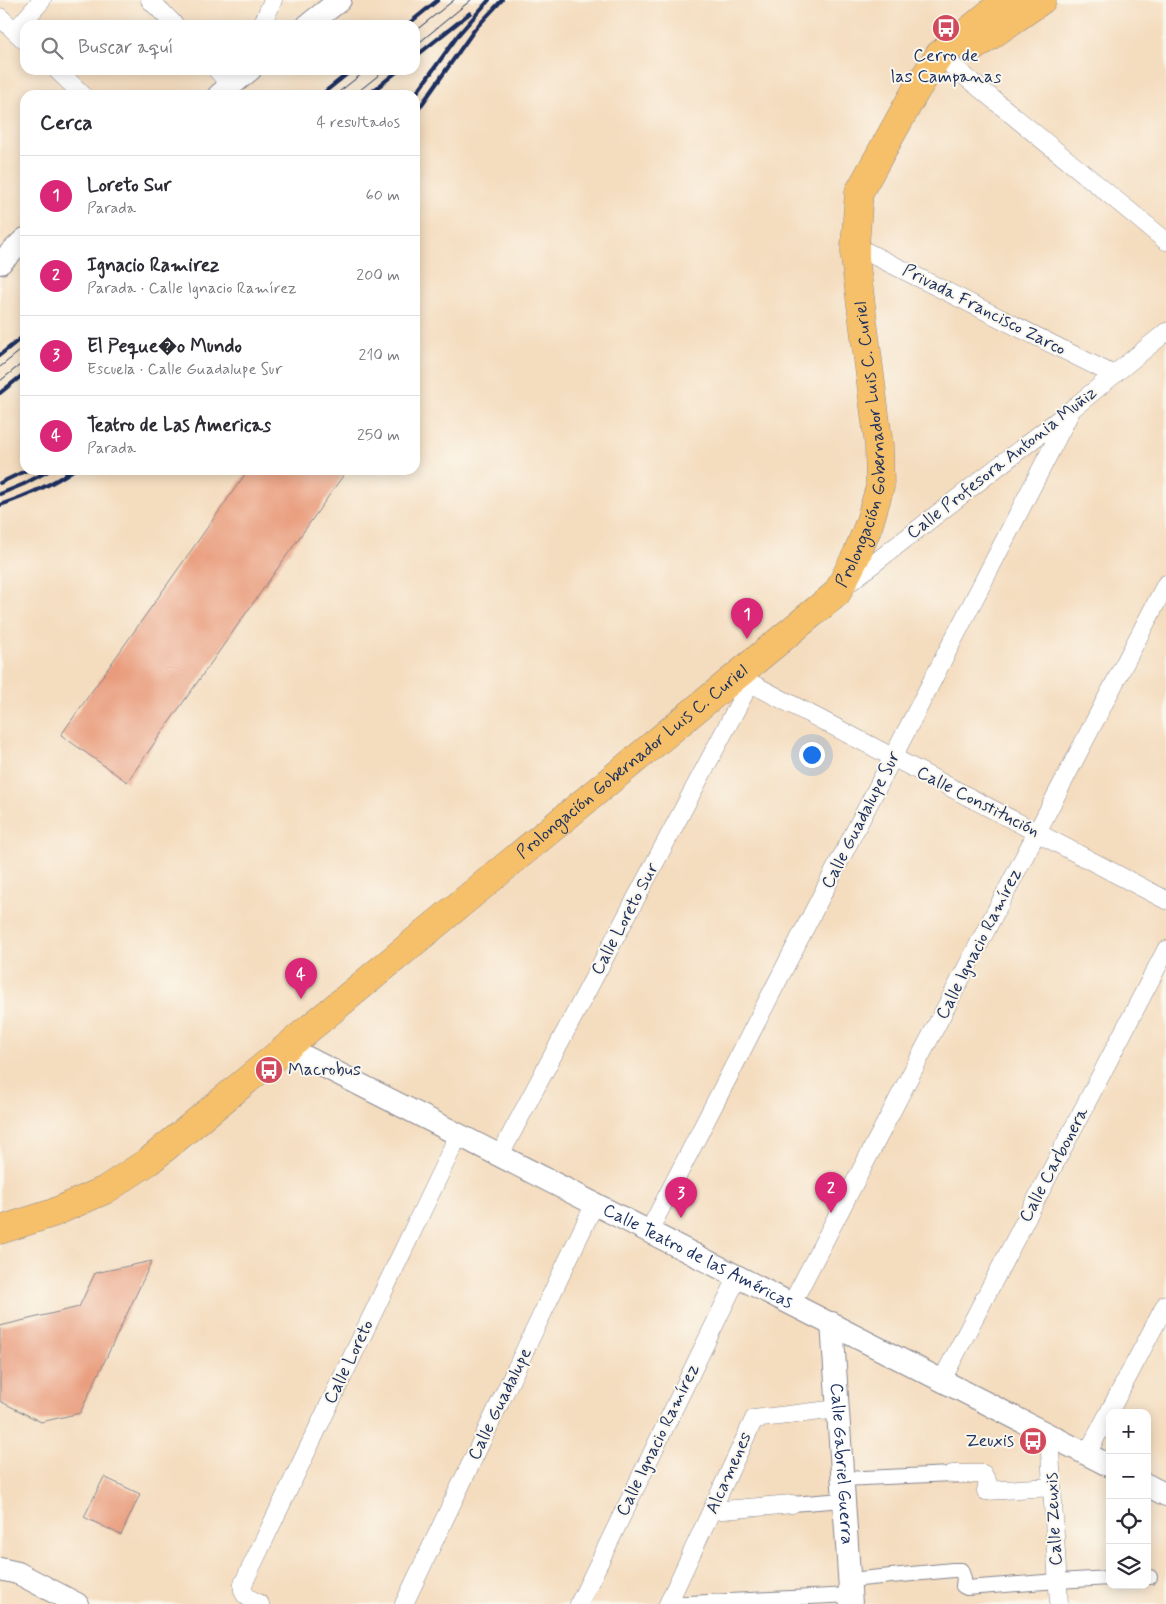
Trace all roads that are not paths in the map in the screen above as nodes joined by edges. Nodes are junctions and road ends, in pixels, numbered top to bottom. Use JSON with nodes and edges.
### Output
{"nodes":[{"id":1,"x":42,"y":0,"type":"edge"},
{"id":2,"x":150,"y":0,"type":"edge"},
{"id":3,"x":273,"y":0,"type":"edge"},
{"id":4,"x":340,"y":0,"type":"edge"},
{"id":5,"x":1006,"y":0,"type":"edge"},
{"id":6,"x":1042,"y":0,"type":"edge"},
{"id":7,"x":0,"y":17,"type":"edge"},
{"id":8,"x":30,"y":20,"type":"edge"},
{"id":9,"x":170,"y":20,"type":"edge"},
{"id":10,"x":264,"y":20,"type":"edge"},
{"id":11,"x":314,"y":20,"type":"edge"},
{"id":12,"x":20,"y":36,"type":"edge"},
{"id":13,"x":944,"y":59,"type":"junction"},
{"id":14,"x":62,"y":75,"type":"edge"},
{"id":15,"x":78,"y":90,"type":"edge"},
{"id":16,"x":1166,"y":241,"type":"edge"},
{"id":17,"x":20,"y":244,"type":"edge"},
{"id":18,"x":855,"y":246,"type":"junction"},
{"id":19,"x":0,"y":264,"type":"edge"},
{"id":20,"x":1166,"y":332,"type":"edge"},
{"id":21,"x":1114,"y":375,"type":"junction"},
{"id":22,"x":1072,"y":409,"type":"junction"},
{"id":23,"x":1166,"y":584,"type":"edge"},
{"id":24,"x":837,"y":593,"type":"junction"},
{"id":25,"x":743,"y":680,"type":"junction"},
{"id":26,"x":893,"y":758,"type":"junction"},
{"id":27,"x":1036,"y":832,"type":"junction"},
{"id":28,"x":1166,"y":900,"type":"edge"},
{"id":29,"x":1166,"y":950,"type":"edge"},
{"id":30,"x":286,"y":1047,"type":"junction"},
{"id":31,"x":459,"y":1134,"type":"junction"},
{"id":32,"x":500,"y":1155,"type":"junction"},
{"id":33,"x":595,"y":1204,"type":"junction"},
{"id":34,"x":0,"y":1230,"type":"edge"},
{"id":35,"x":649,"y":1231,"type":"junction"},
{"id":36,"x":738,"y":1276,"type":"junction"},
{"id":37,"x":792,"y":1303,"type":"junction"},
{"id":38,"x":1166,"y":1304,"type":"edge"},
{"id":39,"x":832,"y":1323,"type":"junction"},
{"id":40,"x":942,"y":1380,"type":"junction"},
{"id":41,"x":838,"y":1409,"type":"junction"},
{"id":42,"x":1049,"y":1434,"type":"junction"},
{"id":43,"x":1087,"y":1454,"type":"junction"},
{"id":44,"x":1106,"y":1464,"type":"edge"},
{"id":45,"x":952,"y":1474,"type":"joint"},
{"id":46,"x":1052,"y":1487,"type":"junction"},
{"id":47,"x":1151,"y":1487,"type":"edge"},
{"id":48,"x":843,"y":1490,"type":"junction"},
{"id":49,"x":1166,"y":1495,"type":"edge"},
{"id":50,"x":792,"y":1504,"type":"joint"},
{"id":51,"x":712,"y":1511,"type":"junction"},
{"id":52,"x":0,"y":1569,"type":"edge"},
{"id":53,"x":1106,"y":1578,"type":"edge"},
{"id":54,"x":1057,"y":1581,"type":"junction"},
{"id":55,"x":850,"y":1593,"type":"edge"},
{"id":56,"x":73,"y":1603,"type":"edge"},
{"id":57,"x":260,"y":1604,"type":"edge"},
{"id":58,"x":404,"y":1604,"type":"edge"},
{"id":59,"x":579,"y":1604,"type":"edge"},
{"id":60,"x":668,"y":1604,"type":"edge"},
{"id":61,"x":1059,"y":1604,"type":"edge"}],
"edges":[{"from":1,"to":8,"type":"street"},
{"from":2,"to":9,"type":"street"},
{"from":3,"to":10,"type":"street"},
{"from":4,"to":11,"type":"street"},
{"from":5,"to":13,"type":"main road","name":"Prolongación Gobernador Luis C. Curiel"},
{"from":6,"to":13,"type":"main road","name":"Prolongación Gobernador Luis C. Curiel"},
{"from":7,"to":12,"type":"street"},
{"from":13,"to":16,"type":"street"},
{"from":13,"to":18,"type":"main road","name":"Prolongación Gobernador Luis C. Curiel"},
{"from":14,"to":15,"type":"street"},
{"from":17,"to":19,"type":"street"},
{"from":18,"to":21,"type":"street","name":"Privada Francisco Zarco"},
{"from":18,"to":24,"type":"main road","name":"Prolongación Gobernador Luis C. Curiel"},
{"from":20,"to":21,"type":"street","name":"Calle Profesora Antonia Muñiz"},
{"from":21,"to":22,"type":"street","name":"Calle Profesora Antonia Muñiz"},
{"from":22,"to":24,"type":"street","name":"Calle Profesora Antonia Muñiz"},
{"from":22,"to":26,"type":"street","name":"Calle Guadalupe Sur"},
{"from":23,"to":27,"type":"street","name":"Calle Ignacio Ramírez"},
{"from":24,"to":25,"type":"main road","name":"Prolongación Gobernador Luis C. Curiel"},
{"from":25,"to":26,"type":"street","name":"Calle Constitución"},
{"from":25,"to":30,"type":"main road","name":"Prolongación Gobernador Luis C. Curiel"},
{"from":25,"to":32,"type":"street","name":"Calle Loreto Sur"},
{"from":26,"to":27,"type":"street","name":"Calle Constitución"},
{"from":26,"to":35,"type":"street","name":"Calle Guadalupe Sur"},
{"from":27,"to":28,"type":"street","name":"Calle Constitución"},
{"from":27,"to":37,"type":"street","name":"Calle Ignacio Ramírez"},
{"from":29,"to":40,"type":"street","name":"Calle Carbonera"},
{"from":30,"to":31,"type":"street","name":"Calle Teatro de las Américas"},
{"from":30,"to":34,"type":"main road","name":"Prolongación Gobernador Luis C. Curiel"},
{"from":31,"to":32,"type":"street","name":"Calle Teatro de las Américas"},
{"from":31,"to":57,"type":"street","name":"Calle Loreto"},
{"from":32,"to":33,"type":"street","name":"Calle Teatro de las Américas"},
{"from":33,"to":35,"type":"street","name":"Calle Teatro de las Américas"},
{"from":33,"to":58,"type":"street","name":"Calle Guadalupe"},
{"from":35,"to":36,"type":"street","name":"Calle Teatro de las Américas"},
{"from":36,"to":37,"type":"street","name":"Calle Teatro de las Américas"},
{"from":36,"to":59,"type":"street","name":"Calle Ignacio Ramírez"},
{"from":37,"to":39,"type":"street","name":"Calle Teatro de las Américas"},
{"from":38,"to":43,"type":"street"},
{"from":39,"to":40,"type":"street","name":"Calle Teatro de las Américas"},
{"from":39,"to":41,"type":"street","name":"Calle Gabriel Guerra"},
{"from":40,"to":42,"type":"street","name":"Calle Teatro de las Américas"},
{"from":41,"to":48,"type":"street","name":"Calle Gabriel Guerra"},
{"from":41,"to":51,"type":"street","name":"Alcamenes"},
{"from":42,"to":43,"type":"street","name":"Calle Teatro de las Américas"},
{"from":42,"to":46,"type":"street","name":"Calle Zeuxis"},
{"from":43,"to":44,"type":"street","name":"Calle Teatro de las Américas"},
{"from":45,"to":46,"type":"street"},
{"from":45,"to":48,"type":"street"},
{"from":46,"to":54,"type":"street","name":"Calle Zeuxis"},
{"from":47,"to":49,"type":"street"},
{"from":48,"to":50,"type":"street"},
{"from":48,"to":55,"type":"street","name":"Calle Gabriel Guerra"},
{"from":50,"to":51,"type":"street"},
{"from":51,"to":60,"type":"street","name":"Alcamenes"},
{"from":52,"to":56,"type":"street"},
{"from":53,"to":54,"type":"street"},
{"from":54,"to":55,"type":"street"},
{"from":54,"to":61,"type":"street","name":"Calle Zeuxis"},
{"from":55,"to":60,"type":"street"}]}
